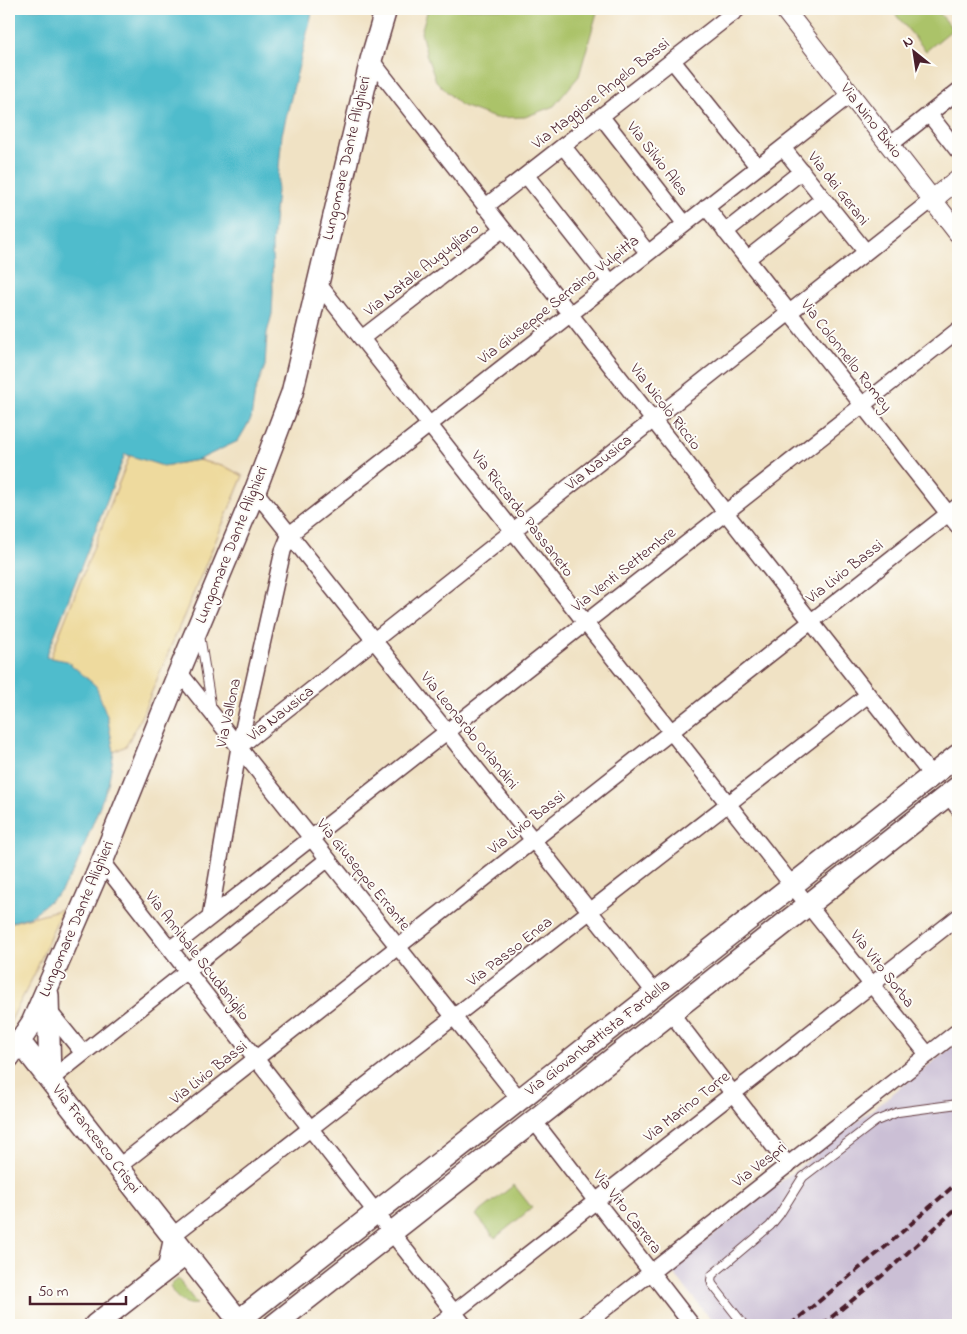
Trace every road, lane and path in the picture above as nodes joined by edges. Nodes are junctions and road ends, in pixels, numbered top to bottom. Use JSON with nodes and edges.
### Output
{"nodes":[{"id":1,"x":386,"y":9,"type":"edge"},
{"id":2,"x":738,"y":9,"type":"edge"},
{"id":3,"x":784,"y":9,"type":"edge"},
{"id":4,"x":371,"y":60,"type":"junction"},
{"id":5,"x":672,"y":60,"type":"junction"},
{"id":6,"x":958,"y":91,"type":"edge"},
{"id":7,"x":851,"y":94,"type":"junction"},
{"id":8,"x":929,"y":114,"type":"junction"},
{"id":9,"x":601,"y":116,"type":"junction"},
{"id":10,"x":890,"y":145,"type":"junction"},
{"id":11,"x":563,"y":146,"type":"junction"},
{"id":12,"x":783,"y":148,"type":"junction"},
{"id":13,"x":958,"y":151,"type":"edge"},
{"id":14,"x":758,"y":167,"type":"junction"},
{"id":15,"x":802,"y":171,"type":"junction"},
{"id":16,"x":526,"y":175,"type":"junction"},
{"id":17,"x":958,"y":179,"type":"edge"},
{"id":18,"x":823,"y":199,"type":"junction"},
{"id":19,"x":932,"y":200,"type":"junction"},
{"id":20,"x":485,"y":207,"type":"junction"},
{"id":21,"x":706,"y":207,"type":"junction"},
{"id":22,"x":686,"y":224,"type":"junction"},
{"id":23,"x":503,"y":229,"type":"junction"},
{"id":24,"x":725,"y":232,"type":"junction"},
{"id":25,"x":958,"y":233,"type":"edge"},
{"id":26,"x":866,"y":252,"type":"junction"},
{"id":27,"x":648,"y":253,"type":"junction"},
{"id":28,"x":747,"y":259,"type":"junction"},
{"id":29,"x":318,"y":282,"type":"junction"},
{"id":30,"x":611,"y":283,"type":"junction"},
{"id":31,"x":790,"y":312,"type":"junction"},
{"id":32,"x":570,"y":314,"type":"junction"},
{"id":33,"x":958,"y":330,"type":"edge"},
{"id":34,"x":362,"y":338,"type":"junction"},
{"id":35,"x":862,"y":405,"type":"junction"},
{"id":36,"x":653,"y":420,"type":"junction"},
{"id":37,"x":430,"y":424,"type":"junction"},
{"id":38,"x":255,"y":491,"type":"junction"},
{"id":39,"x":953,"y":510,"type":"edge"},
{"id":40,"x":725,"y":513,"type":"junction"},
{"id":41,"x":958,"y":526,"type":"edge"},
{"id":42,"x":513,"y":531,"type":"junction"},
{"id":43,"x":290,"y":534,"type":"junction"},
{"id":44,"x":586,"y":622,"type":"junction"},
{"id":45,"x":811,"y":622,"type":"junction"},
{"id":46,"x":199,"y":625,"type":"junction"},
{"id":47,"x":374,"y":641,"type":"junction"},
{"id":48,"x":179,"y":672,"type":"junction"},
{"id":49,"x":868,"y":695,"type":"junction"},
{"id":50,"x":213,"y":715,"type":"junction"},
{"id":51,"x":447,"y":732,"type":"junction"},
{"id":52,"x":671,"y":732,"type":"junction"},
{"id":53,"x":239,"y":747,"type":"junction"},
{"id":54,"x":958,"y":754,"type":"edge"},
{"id":55,"x":932,"y":776,"type":"junction"},
{"id":56,"x":955,"y":797,"type":"edge"},
{"id":57,"x":728,"y":804,"type":"junction"},
{"id":58,"x":311,"y":838,"type":"junction"},
{"id":59,"x":533,"y":840,"type":"junction"},
{"id":60,"x":328,"y":859,"type":"junction"},
{"id":61,"x":102,"y":862,"type":"junction"},
{"id":62,"x":792,"y":885,"type":"junction"},
{"id":63,"x":808,"y":905,"type":"junction"},
{"id":64,"x":590,"y":912,"type":"junction"},
{"id":65,"x":958,"y":917,"type":"edge"},
{"id":66,"x":210,"y":918,"type":"junction"},
{"id":67,"x":398,"y":946,"type":"junction"},
{"id":68,"x":170,"y":950,"type":"junction"},
{"id":69,"x":187,"y":971,"type":"junction"},
{"id":70,"x":872,"y":985,"type":"junction"},
{"id":71,"x":47,"y":987,"type":"junction"},
{"id":72,"x":655,"y":993,"type":"junction"},
{"id":73,"x":48,"y":1010,"type":"junction"},
{"id":74,"x":671,"y":1013,"type":"junction"},
{"id":75,"x":454,"y":1017,"type":"junction"},
{"id":76,"x":958,"y":1032,"type":"edge"},
{"id":77,"x":14,"y":1050,"type":"edge"},
{"id":78,"x":83,"y":1053,"type":"junction"},
{"id":79,"x":928,"y":1055,"type":"junction"},
{"id":80,"x":255,"y":1059,"type":"junction"},
{"id":81,"x":50,"y":1080,"type":"junction"},
{"id":82,"x":733,"y":1093,"type":"junction"},
{"id":83,"x":520,"y":1100,"type":"junction"},
{"id":84,"x":958,"y":1104,"type":"edge"},
{"id":85,"x":534,"y":1121,"type":"junction"},
{"id":86,"x":310,"y":1129,"type":"junction"},
{"id":87,"x":788,"y":1165,"type":"junction"},
{"id":88,"x":118,"y":1167,"type":"junction"},
{"id":89,"x":596,"y":1201,"type":"junction"},
{"id":90,"x":376,"y":1213,"type":"junction"},
{"id":91,"x":391,"y":1233,"type":"junction"},
{"id":92,"x":172,"y":1236,"type":"junction"},
{"id":93,"x":186,"y":1254,"type":"junction"},
{"id":94,"x":165,"y":1270,"type":"junction"},
{"id":95,"x":651,"y":1272,"type":"junction"},
{"id":96,"x":454,"y":1313,"type":"junction"},
{"id":97,"x":240,"y":1323,"type":"edge"},
{"id":98,"x":95,"y":1325,"type":"edge"},
{"id":99,"x":274,"y":1325,"type":"edge"},
{"id":100,"x":438,"y":1325,"type":"edge"},
{"id":101,"x":464,"y":1325,"type":"edge"},
{"id":102,"x":584,"y":1325,"type":"edge"},
{"id":103,"x":692,"y":1325,"type":"edge"},
{"id":104,"x":744,"y":1325,"type":"edge"}],
"edges":[{"from":1,"to":4,"type":"main road","name":"Lungomare Dante Alighieri"},
{"from":2,"to":5,"type":"street","name":"Via Maggiore Angelo Bassi"},
{"from":3,"to":7,"type":"street","name":"Via Nino Bixio"},
{"from":4,"to":20,"type":"street","name":"Via Nicolò Riccio"},
{"from":4,"to":29,"type":"main road","name":"Lungomare Dante Alighieri"},
{"from":5,"to":9,"type":"street","name":"Via Maggiore Angelo Bassi"},
{"from":5,"to":14,"type":"street"},
{"from":6,"to":8,"type":"street"},
{"from":7,"to":10,"type":"street","name":"Via Nino Bixio"},
{"from":7,"to":12,"type":"street","name":"Via Giuseppe Serraino Vulpitta"},
{"from":8,"to":10,"type":"street"},
{"from":8,"to":13,"type":"street"},
{"from":9,"to":11,"type":"street","name":"Via Maggiore Angelo Bassi"},
{"from":9,"to":22,"type":"street","name":"Via Silvio Ales"},
{"from":10,"to":19,"type":"street","name":"Via Nino Bixio"},
{"from":11,"to":16,"type":"street","name":"Via Maggiore Angelo Bassi"},
{"from":11,"to":27,"type":"street"},
{"from":12,"to":14,"type":"street","name":"Via Giuseppe Serraino Vulpitta"},
{"from":12,"to":15,"type":"street","name":"Via dei Gerani"},
{"from":14,"to":21,"type":"street","name":"Via Giuseppe Serraino Vulpitta"},
{"from":15,"to":18,"type":"street","name":"Via dei Gerani"},
{"from":15,"to":24,"type":"street"},
{"from":16,"to":20,"type":"street","name":"Via Maggiore Angelo Bassi"},
{"from":16,"to":30,"type":"street"},
{"from":17,"to":19,"type":"street","name":"Via Nausica"},
{"from":18,"to":26,"type":"street","name":"Via dei Gerani"},
{"from":18,"to":28,"type":"street"},
{"from":19,"to":25,"type":"street","name":"Via Nino Bixio"},
{"from":19,"to":26,"type":"street","name":"Via Nausica"},
{"from":20,"to":23,"type":"street","name":"Via Nicolò Riccio"},
{"from":21,"to":22,"type":"street","name":"Via Giuseppe Serraino Vulpitta"},
{"from":21,"to":24,"type":"street","name":"Via Colonnello Romey"},
{"from":22,"to":27,"type":"street","name":"Via Giuseppe Serraino Vulpitta"},
{"from":23,"to":32,"type":"street","name":"Via Nicolò Riccio"},
{"from":23,"to":34,"type":"street","name":"Via Natale Augugliaro"},
{"from":24,"to":28,"type":"street","name":"Via Colonnello Romey"},
{"from":26,"to":31,"type":"street","name":"Via Nausica"},
{"from":27,"to":30,"type":"street","name":"Via Giuseppe Serraino Vulpitta"},
{"from":28,"to":31,"type":"street","name":"Via Colonnello Romey"},
{"from":29,"to":34,"type":"street","name":"Via Riccardo Passaneto"},
{"from":29,"to":38,"type":"main road","name":"Lungomare Dante Alighieri"},
{"from":30,"to":32,"type":"street","name":"Via Giuseppe Serraino Vulpitta"},
{"from":31,"to":35,"type":"street","name":"Via Colonnello Romey"},
{"from":31,"to":36,"type":"street","name":"Via Nausica"},
{"from":32,"to":36,"type":"street","name":"Via Nicolò Riccio"},
{"from":32,"to":37,"type":"street","name":"Via Giuseppe Serraino Vulpitta"},
{"from":33,"to":35,"type":"street","name":"Via Venti Settembre"},
{"from":34,"to":37,"type":"street","name":"Via Riccardo Passaneto"},
{"from":35,"to":39,"type":"street","name":"Via Colonnello Romey"},
{"from":35,"to":40,"type":"street","name":"Via Venti Settembre"},
{"from":36,"to":40,"type":"street","name":"Via Nicolò Riccio"},
{"from":36,"to":42,"type":"street","name":"Via Nausica"},
{"from":37,"to":42,"type":"street","name":"Via Riccardo Passaneto"},
{"from":37,"to":43,"type":"street","name":"Via Giuseppe Serraino Vulpitta"},
{"from":38,"to":43,"type":"street","name":"Via Leonardo Orlandini"},
{"from":38,"to":46,"type":"main road","name":"Lungomare Dante Alighieri"},
{"from":39,"to":41,"type":"street","name":"Via Colonnello Romey"},
{"from":39,"to":45,"type":"street","name":"Via Livio Bassi"},
{"from":40,"to":44,"type":"street","name":"Via Venti Settembre"},
{"from":40,"to":45,"type":"street","name":"Via Nicolò Riccio"},
{"from":42,"to":44,"type":"street","name":"Via Riccardo Passaneto"},
{"from":42,"to":47,"type":"street","name":"Via Nausica"},
{"from":43,"to":47,"type":"street","name":"Via Leonardo Orlandini"},
{"from":43,"to":53,"type":"street","name":"Via Vallona"},
{"from":44,"to":51,"type":"street","name":"Via Venti Settembre"},
{"from":44,"to":52,"type":"street","name":"Via Riccardo Passaneto"},
{"from":45,"to":49,"type":"street","name":"Via Nicolò Riccio"},
{"from":45,"to":52,"type":"street","name":"Via Livio Bassi"},
{"from":46,"to":48,"type":"main road","name":"Lungomare Dante Alighieri"},
{"from":46,"to":50,"type":"lane"},
{"from":47,"to":51,"type":"street","name":"Via Leonardo Orlandini"},
{"from":47,"to":53,"type":"street","name":"Via Nausica"},
{"from":48,"to":50,"type":"street","name":"Via Giuseppe Errante"},
{"from":48,"to":61,"type":"main road","name":"Lungomare Dante Alighieri"},
{"from":49,"to":55,"type":"street","name":"Via Nicolò Riccio"},
{"from":49,"to":57,"type":"street","name":"Via Passo Enea"},
{"from":50,"to":53,"type":"street","name":"Via Giuseppe Errante"},
{"from":51,"to":58,"type":"street","name":"Via Venti Settembre"},
{"from":51,"to":59,"type":"street","name":"Via Leonardo Orlandini"},
{"from":52,"to":57,"type":"street","name":"Via Riccardo Passaneto"},
{"from":52,"to":59,"type":"street","name":"Via Livio Bassi"},
{"from":53,"to":58,"type":"street","name":"Via Giuseppe Errante"},
{"from":53,"to":66,"type":"street","name":"Via Vallona"},
{"from":54,"to":55,"type":"main road","name":"Via Giovanbattista Fardella"},
{"from":55,"to":62,"type":"main road","name":"Via Giovanbattista Fardella"},
{"from":56,"to":63,"type":"main road","name":"Via Giovanbattista Fardella"},
{"from":57,"to":62,"type":"street","name":"Via Riccardo Passaneto"},
{"from":57,"to":64,"type":"street","name":"Via Passo Enea"},
{"from":58,"to":60,"type":"street","name":"Via Giuseppe Errante"},
{"from":58,"to":66,"type":"street","name":"Via Venti Settembre"},
{"from":59,"to":64,"type":"street","name":"Via Leonardo Orlandini"},
{"from":59,"to":67,"type":"street","name":"Via Livio Bassi"},
{"from":60,"to":67,"type":"street","name":"Via Giuseppe Errante"},
{"from":60,"to":69,"type":"street"},
{"from":61,"to":68,"type":"street","name":"Via Annibale Scudaniglio"},
{"from":61,"to":71,"type":"main road","name":"Lungomare Dante Alighieri"},
{"from":62,"to":63,"type":"street","name":"Via Vito Sorba"},
{"from":62,"to":72,"type":"main road","name":"Via Giovanbattista Fardella"},
{"from":63,"to":70,"type":"street","name":"Via Vito Sorba"},
{"from":63,"to":74,"type":"main road","name":"Via Giovanbattista Fardella"},
{"from":64,"to":72,"type":"street","name":"Via Leonardo Orlandini"},
{"from":64,"to":75,"type":"street","name":"Via Passo Enea"},
{"from":65,"to":70,"type":"street","name":"Via Marino Torre"},
{"from":66,"to":68,"type":"street","name":"Via Venti Settembre"},
{"from":67,"to":75,"type":"street","name":"Via Giuseppe Errante"},
{"from":67,"to":80,"type":"street","name":"Via Livio Bassi"},
{"from":68,"to":69,"type":"street","name":"Via Annibale Scudaniglio"},
{"from":69,"to":78,"type":"street"},
{"from":69,"to":80,"type":"street","name":"Via Annibale Scudaniglio"},
{"from":70,"to":79,"type":"street","name":"Via Vito Sorba"},
{"from":70,"to":82,"type":"street","name":"Via Marino Torre"},
{"from":71,"to":73,"type":"main road"},
{"from":71,"to":77,"type":"main road","name":"Lungomare Dante Alighieri"},
{"from":72,"to":83,"type":"main road","name":"Via Giovanbattista Fardella"},
{"from":73,"to":78,"type":"street"},
{"from":73,"to":81,"type":"main road"},
{"from":74,"to":82,"type":"street"},
{"from":74,"to":85,"type":"main road","name":"Via Giovanbattista Fardella"},
{"from":75,"to":83,"type":"street","name":"Via Giuseppe Errante"},
{"from":75,"to":86,"type":"street","name":"Via Passo Enea"},
{"from":76,"to":79,"type":"street","name":"Via Vespri"},
{"from":77,"to":81,"type":"main road","name":"Via Francesco Crispi"},
{"from":78,"to":81,"type":"street"},
{"from":79,"to":87,"type":"street","name":"Via Vespri"},
{"from":80,"to":86,"type":"street","name":"Via Annibale Scudaniglio"},
{"from":80,"to":88,"type":"street","name":"Via Livio Bassi"},
{"from":81,"to":88,"type":"main road","name":"Via Francesco Crispi"},
{"from":82,"to":87,"type":"street"},
{"from":82,"to":89,"type":"street","name":"Via Marino Torre"},
{"from":83,"to":90,"type":"main road","name":"Via Giovanbattista Fardella"},
{"from":84,"to":104,"type":"lane"},
{"from":85,"to":89,"type":"street","name":"Via Vito Carrera"},
{"from":85,"to":91,"type":"main road","name":"Via Giovanbattista Fardella"},
{"from":86,"to":90,"type":"street","name":"Via Annibale Scudaniglio"},
{"from":86,"to":92,"type":"street","name":"Via Passo Enea"},
{"from":87,"to":95,"type":"street","name":"Via Vespri"},
{"from":88,"to":92,"type":"main road","name":"Via Francesco Crispi"},
{"from":89,"to":95,"type":"street","name":"Via Vito Carrera"},
{"from":89,"to":96,"type":"street","name":"Via Marino Torre"},
{"from":90,"to":91,"type":"street","name":"Via Annibale Scudaniglio"},
{"from":90,"to":97,"type":"main road","name":"Via Giovanbattista Fardella"},
{"from":91,"to":96,"type":"street","name":"Via Annibale Scudaniglio"},
{"from":91,"to":99,"type":"main road","name":"Via Giovanbattista Fardella"},
{"from":92,"to":93,"type":"main road","name":"Via Francesco Crispi"},
{"from":92,"to":94,"type":"street"},
{"from":93,"to":94,"type":"main road"},
{"from":93,"to":97,"type":"main road","name":"Via Francesco Crispi"},
{"from":94,"to":98,"type":"main road"},
{"from":95,"to":102,"type":"street","name":"Via Vespri"},
{"from":95,"to":103,"type":"street","name":"Via Vito Carrera"},
{"from":96,"to":100,"type":"street","name":"Via Marino Torre"},
{"from":96,"to":101,"type":"street","name":"Via Annibale Scudaniglio"}]}
